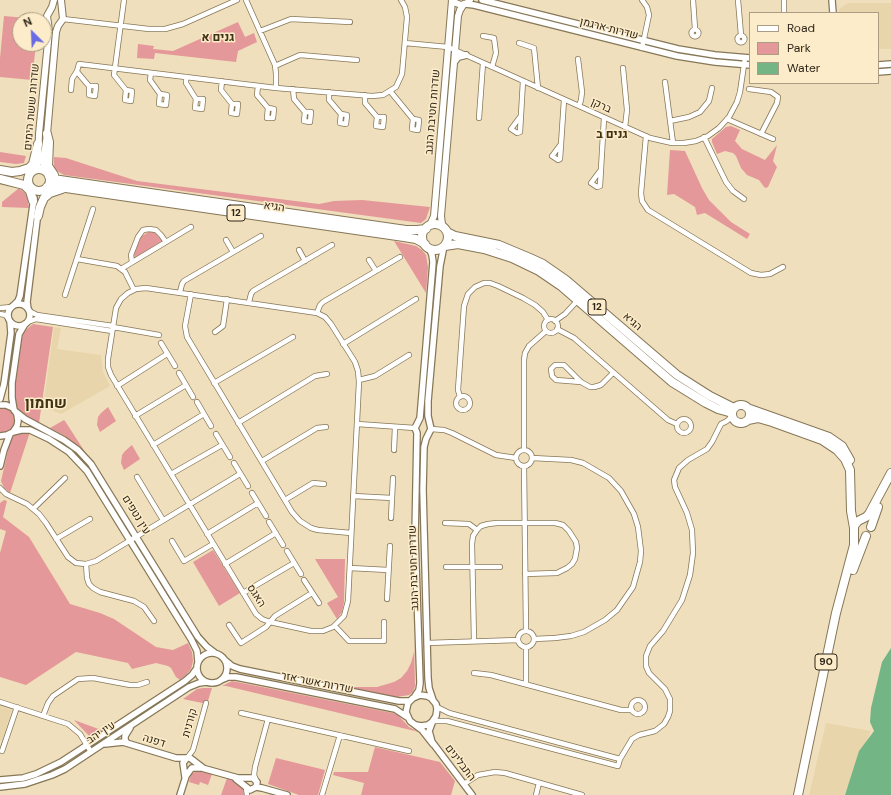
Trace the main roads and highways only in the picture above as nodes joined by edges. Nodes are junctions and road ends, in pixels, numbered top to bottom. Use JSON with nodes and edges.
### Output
{"nodes":[{"id":1,"x":54,"y":0,"type":"edge"},
{"id":2,"x":61,"y":0,"type":"edge"},
{"id":3,"x":452,"y":0,"type":"edge"},
{"id":4,"x":466,"y":3,"type":"edge"},
{"id":5,"x":50,"y":11,"type":"joint"},
{"id":6,"x":62,"y":18,"type":"junction"},
{"id":7,"x":52,"y":25,"type":"edge"},
{"id":8,"x":48,"y":52,"type":"edge"},
{"id":9,"x":466,"y":55,"type":"road end"},
{"id":10,"x":455,"y":61,"type":"junction"},
{"id":11,"x":43,"y":134,"type":"junction"},
{"id":12,"x":38,"y":144,"type":"joint"},
{"id":13,"x":41,"y":158,"type":"junction"},
{"id":14,"x":0,"y":170,"type":"edge"},
{"id":15,"x":32,"y":171,"type":"junction"},
{"id":16,"x":47,"y":174,"type":"junction"},
{"id":17,"x":0,"y":178,"type":"edge"},
{"id":18,"x":30,"y":186,"type":"junction"},
{"id":19,"x":75,"y":186,"type":"junction"},
{"id":20,"x":46,"y":188,"type":"junction"},
{"id":21,"x":33,"y":201,"type":"road end"},
{"id":22,"x":38,"y":216,"type":"road end"},
{"id":23,"x":428,"y":227,"type":"junction"},
{"id":24,"x":446,"y":230,"type":"junction"},
{"id":25,"x":427,"y":246,"type":"junction"},
{"id":26,"x":444,"y":246,"type":"junction"},
{"id":27,"x":750,"y":409,"type":"junction"},
{"id":28,"x":733,"y":412,"type":"junction"},
{"id":29,"x":748,"y":420,"type":"junction"},
{"id":30,"x":891,"y":473,"type":"edge"},
{"id":31,"x":851,"y":480,"type":"junction"},
{"id":32,"x":891,"y":482,"type":"edge"},
{"id":33,"x":851,"y":508,"type":"junction"},
{"id":34,"x":861,"y":520,"type":"junction"},
{"id":35,"x":871,"y":526,"type":"junction"},
{"id":36,"x":854,"y":529,"type":"junction"},
{"id":37,"x":866,"y":536,"type":"junction"},
{"id":38,"x":798,"y":795,"type":"edge"},
{"id":39,"x":803,"y":795,"type":"edge"}],
"edges":[{"from":1,"to":5,"type":"main road"},
{"from":2,"to":6,"type":"main road","name":"שדרות ששת הימים"},
{"from":3,"to":4,"type":"main road"},
{"from":3,"to":23,"type":"main road","name":"שדרות חטיבת הנגב"},
{"from":4,"to":10,"type":"main road","name":"שדרות חטיבת הנגב"},
{"from":5,"to":6,"type":"main road"},
{"from":6,"to":7,"type":"main road"},
{"from":6,"to":11,"type":"main road","name":"שדרות ששת הימים"},
{"from":8,"to":11,"type":"main road","name":"שדרות ששת הימים"},
{"from":9,"to":10,"type":"main road"},
{"from":10,"to":24,"type":"main road","name":"שדרות חטיבת הנגב"},
{"from":11,"to":12,"type":"main road","name":"שדרות ששת הימים"},
{"from":11,"to":13,"type":"highway"},
{"from":12,"to":13,"type":"highway"},
{"from":13,"to":14,"type":"highway"},
{"from":13,"to":15,"type":"main road","name":"שדרות ששת הימים"},
{"from":13,"to":16,"type":"main road","name":"שדרות ששת הימים"},
{"from":13,"to":19,"type":"highway"},
{"from":14,"to":15,"type":"highway","number":"12"},
{"from":15,"to":16,"type":"highway","number":"12"},
{"from":15,"to":18,"type":"highway"},
{"from":16,"to":19,"type":"highway","name":"הגיא","number":"12"},
{"from":16,"to":20,"type":"highway"},
{"from":17,"to":18,"type":"highway","number":"12"},
{"from":17,"to":21,"type":"highway"},
{"from":18,"to":20,"type":"highway","number":"12"},
{"from":19,"to":20,"type":"highway","name":"הגיא","number":"12"},
{"from":19,"to":22,"type":"highway"},
{"from":19,"to":23,"type":"highway","name":"הגיא","number":"12"},
{"from":19,"to":25,"type":"highway","name":"הגיא","number":"12"},
{"from":23,"to":24,"type":"highway","number":"12"},
{"from":23,"to":25,"type":"highway"},
{"from":24,"to":26,"type":"highway"},
{"from":24,"to":28,"type":"highway","name":"הגיא","number":"12"},
{"from":25,"to":26,"type":"highway","number":"12"},
{"from":26,"to":28,"type":"highway","name":"הגיא","number":"12"},
{"from":27,"to":28,"type":"highway","number":"12"},
{"from":27,"to":29,"type":"highway"},
{"from":27,"to":31,"type":"highway","number":"12"},
{"from":28,"to":29,"type":"highway","number":"12"},
{"from":29,"to":31,"type":"highway","number":"12"},
{"from":30,"to":34,"type":"highway"},
{"from":31,"to":33,"type":"highway","number":"12"},
{"from":32,"to":35,"type":"highway","number":"90"},
{"from":33,"to":34,"type":"highway"},
{"from":33,"to":36,"type":"highway","number":"12"},
{"from":34,"to":35,"type":"highway"},
{"from":34,"to":36,"type":"highway"},
{"from":35,"to":37,"type":"highway","number":"90"},
{"from":36,"to":37,"type":"highway"},
{"from":36,"to":38,"type":"highway","number":"90"},
{"from":37,"to":39,"type":"highway","number":"90"}]}
